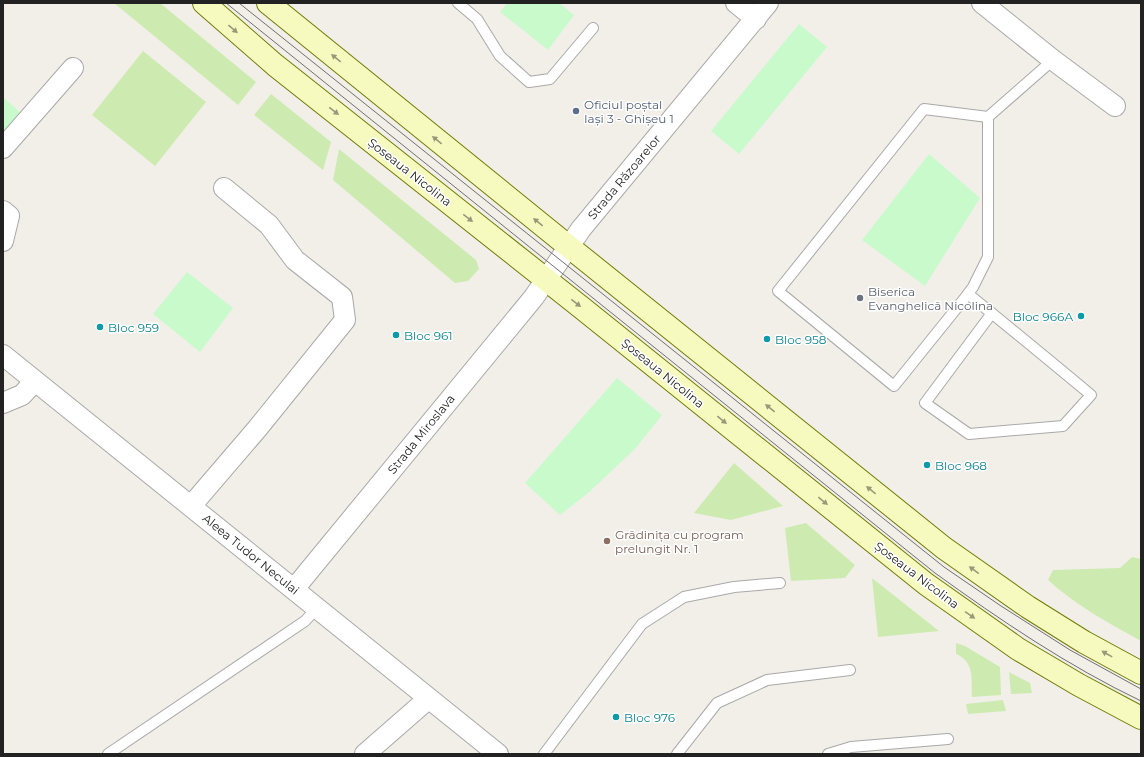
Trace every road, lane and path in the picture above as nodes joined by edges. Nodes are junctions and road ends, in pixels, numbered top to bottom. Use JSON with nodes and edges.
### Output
{"nodes":[{"id":1,"x":204,"y":3,"type":"edge"},
{"id":2,"x":268,"y":3,"type":"edge"},
{"id":3,"x":458,"y":3,"type":"edge"},
{"id":4,"x":736,"y":3,"type":"edge"},
{"id":5,"x":768,"y":3,"type":"edge"},
{"id":6,"x":982,"y":3,"type":"edge"},
{"id":7,"x":756,"y":19,"type":"junction"},
{"id":8,"x":593,"y":28,"type":"dead end"},
{"id":9,"x":1053,"y":60,"type":"junction"},
{"id":10,"x":73,"y":68,"type":"dead end"},
{"id":11,"x":1115,"y":106,"type":"dead end"},
{"id":12,"x":988,"y":117,"type":"junction"},
{"id":13,"x":3,"y":148,"type":"edge"},
{"id":14,"x":224,"y":188,"type":"dead end"},
{"id":15,"x":3,"y":211,"type":"edge"},
{"id":16,"x":3,"y":241,"type":"edge"},
{"id":17,"x":568,"y":246,"type":"junction"},
{"id":18,"x":546,"y":279,"type":"junction"},
{"id":19,"x":968,"y":294,"type":"junction"},
{"id":20,"x":992,"y":313,"type":"junction"},
{"id":21,"x":3,"y":355,"type":"edge"},
{"id":22,"x":35,"y":381,"type":"junction"},
{"id":23,"x":3,"y":403,"type":"edge"},
{"id":24,"x":191,"y":506,"type":"junction"},
{"id":25,"x":780,"y":583,"type":"dead end"},
{"id":26,"x":294,"y":589,"type":"junction"},
{"id":27,"x":317,"y":608,"type":"junction"},
{"id":28,"x":850,"y":670,"type":"dead end"},
{"id":29,"x":1141,"y":673,"type":"edge"},
{"id":30,"x":428,"y":699,"type":"junction"},
{"id":31,"x":1141,"y":718,"type":"edge"},
{"id":32,"x":948,"y":739,"type":"dead end"},
{"id":33,"x":108,"y":754,"type":"edge"},
{"id":34,"x":365,"y":754,"type":"edge"},
{"id":35,"x":498,"y":754,"type":"edge"},
{"id":36,"x":544,"y":754,"type":"edge"},
{"id":37,"x":677,"y":754,"type":"edge"},
{"id":38,"x":828,"y":754,"type":"edge"}],
"edges":[{"from":1,"to":18,"type":"main road","name":"Șoseaua Nicolina","one_way":true},
{"from":17,"to":2,"type":"main road","one_way":true},
{"from":3,"to":8,"type":"lane"},
{"from":4,"to":7,"type":"street"},
{"from":5,"to":7,"type":"street","name":"Strada Răzoarelor"},
{"from":6,"to":9,"type":"street"},
{"from":7,"to":17,"type":"street","name":"Strada Răzoarelor"},
{"from":9,"to":11,"type":"street"},
{"from":9,"to":12,"type":"lane"},
{"from":10,"to":13,"type":"street"},
{"from":12,"to":19,"type":"lane"},
{"from":12,"to":19,"type":"lane"},
{"from":14,"to":24,"type":"street"},
{"from":15,"to":16,"type":"street"},
{"from":17,"to":18,"type":"street","name":"Strada Răzoarelor"},
{"from":29,"to":17,"type":"main road","one_way":true},
{"from":18,"to":26,"type":"street","name":"Strada Miroslava"},
{"from":18,"to":31,"type":"main road","name":"Șoseaua Nicolina","one_way":true},
{"from":19,"to":20,"type":"lane"},
{"from":20,"to":20,"type":"lane"},
{"from":21,"to":22,"type":"street","name":"Aleea Tudor Neculai"},
{"from":22,"to":23,"type":"street"},
{"from":22,"to":24,"type":"street","name":"Aleea Tudor Neculai"},
{"from":24,"to":26,"type":"street","name":"Aleea Tudor Neculai"},
{"from":25,"to":36,"type":"lane"},
{"from":26,"to":27,"type":"street","name":"Aleea Tudor Neculai"},
{"from":27,"to":30,"type":"street","name":"Aleea Tudor Neculai"},
{"from":27,"to":33,"type":"lane"},
{"from":28,"to":37,"type":"lane"},
{"from":30,"to":34,"type":"street"},
{"from":30,"to":35,"type":"street","name":"Aleea Tudor Neculai"},
{"from":32,"to":38,"type":"lane"}]}
